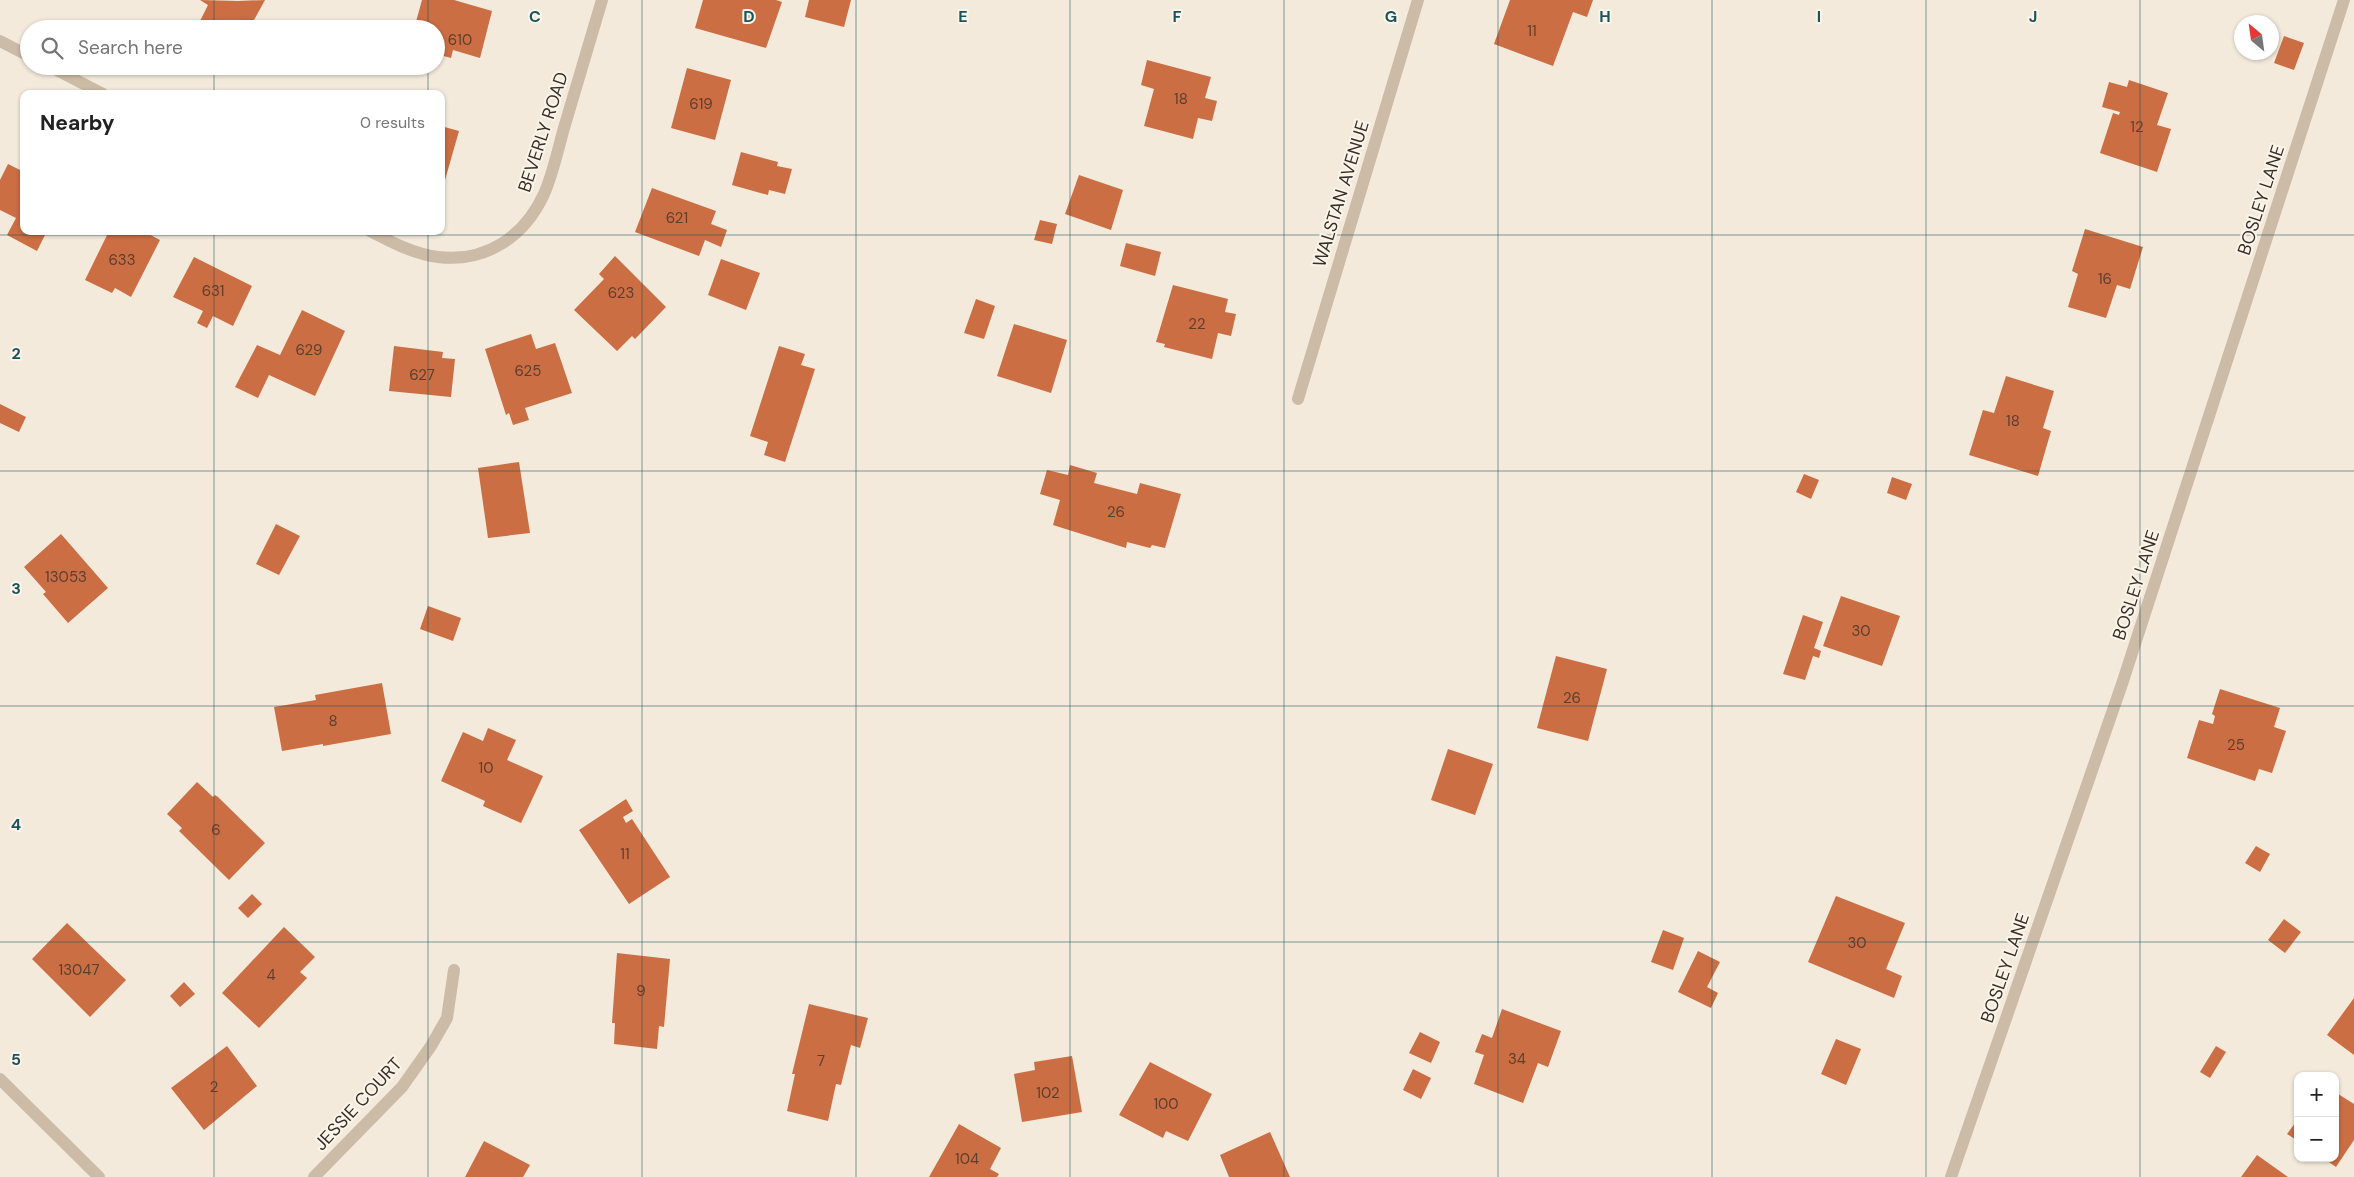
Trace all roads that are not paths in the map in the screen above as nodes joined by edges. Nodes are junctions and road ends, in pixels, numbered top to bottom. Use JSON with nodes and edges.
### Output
{"nodes":[{"id":1,"x":602,"y":0,"type":"edge"},
{"id":2,"x":1418,"y":0,"type":"edge"},
{"id":3,"x":2344,"y":0,"type":"edge"},
{"id":4,"x":0,"y":41,"type":"edge"},
{"id":5,"x":20,"y":51,"type":"edge"},
{"id":6,"x":66,"y":75,"type":"edge"},
{"id":7,"x":95,"y":90,"type":"edge"},
{"id":8,"x":378,"y":235,"type":"edge"},
{"id":9,"x":1298,"y":399,"type":"dead end"},
{"id":10,"x":454,"y":970,"type":"dead end"},
{"id":11,"x":0,"y":1079,"type":"edge"},
{"id":12,"x":99,"y":1177,"type":"edge"},
{"id":13,"x":314,"y":1177,"type":"edge"},
{"id":14,"x":1951,"y":1177,"type":"edge"}],
"edges":[{"from":1,"to":8,"type":"street","name":"BEVERLY ROAD"},
{"from":2,"to":9,"type":"street","name":"WALSTAN AVENUE"},
{"from":3,"to":14,"type":"street","name":"BOSLEY LANE"},
{"from":4,"to":5,"type":"street"},
{"from":6,"to":7,"type":"street"},
{"from":10,"to":13,"type":"street","name":"JESSIE COURT"},
{"from":11,"to":12,"type":"street"}]}
